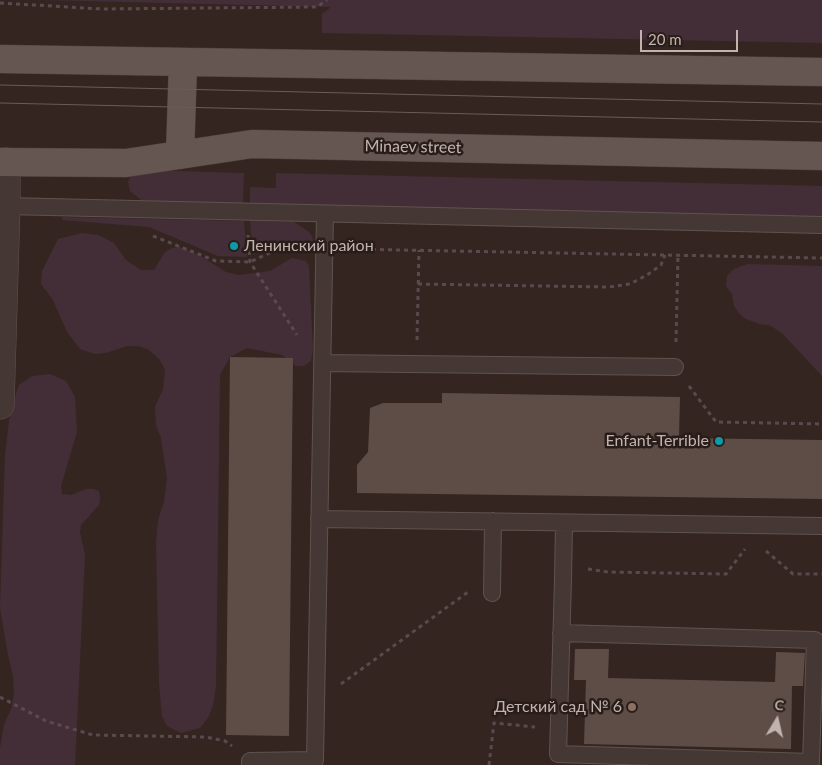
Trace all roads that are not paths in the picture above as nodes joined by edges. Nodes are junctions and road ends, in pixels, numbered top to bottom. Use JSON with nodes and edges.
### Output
{"nodes":[{"id":1,"x":5,"y":60,"type":"edge"},
{"id":2,"x":183,"y":63,"type":"junction"},
{"id":3,"x":822,"y":72,"type":"edge"},
{"id":4,"x":180,"y":155,"type":"junction"},
{"id":5,"x":822,"y":156,"type":"edge"},
{"id":6,"x":3,"y":162,"type":"edge"},
{"id":7,"x":6,"y":206,"type":"junction"},
{"id":8,"x":325,"y":214,"type":"junction"},
{"id":9,"x":822,"y":226,"type":"edge"},
{"id":10,"x":322,"y":363,"type":"junction"},
{"id":11,"x":675,"y":367,"type":"road end"},
{"id":12,"x":0,"y":370,"type":"edge"},
{"id":13,"x":0,"y":405,"type":"edge"},
{"id":14,"x":319,"y":519,"type":"junction"},
{"id":15,"x":493,"y":521,"type":"junction"},
{"id":16,"x":564,"y":523,"type":"junction"},
{"id":17,"x":822,"y":526,"type":"edge"},
{"id":18,"x":492,"y":593,"type":"dead end"},
{"id":19,"x":561,"y":633,"type":"junction"},
{"id":20,"x":250,"y":763,"type":"edge"},
{"id":21,"x":811,"y":764,"type":"edge"}],
"edges":[{"from":1,"to":2,"type":"main road"},
{"from":2,"to":3,"type":"main road"},
{"from":2,"to":4,"type":"main road"},
{"from":4,"to":5,"type":"main road","name":"Minaev street"},
{"from":4,"to":6,"type":"main road","name":"Minaev street"},
{"from":6,"to":7,"type":"street"},
{"from":7,"to":8,"type":"lane"},
{"from":7,"to":12,"type":"street"},
{"from":8,"to":9,"type":"lane"},
{"from":8,"to":10,"type":"lane"},
{"from":10,"to":11,"type":"lane"},
{"from":10,"to":14,"type":"lane"},
{"from":12,"to":13,"type":"street"},
{"from":14,"to":15,"type":"lane"},
{"from":14,"to":20,"type":"lane"},
{"from":15,"to":16,"type":"lane"},
{"from":15,"to":18,"type":"lane"},
{"from":16,"to":17,"type":"lane"},
{"from":16,"to":19,"type":"lane"},
{"from":19,"to":21,"type":"lane"},
{"from":19,"to":21,"type":"lane"}]}
